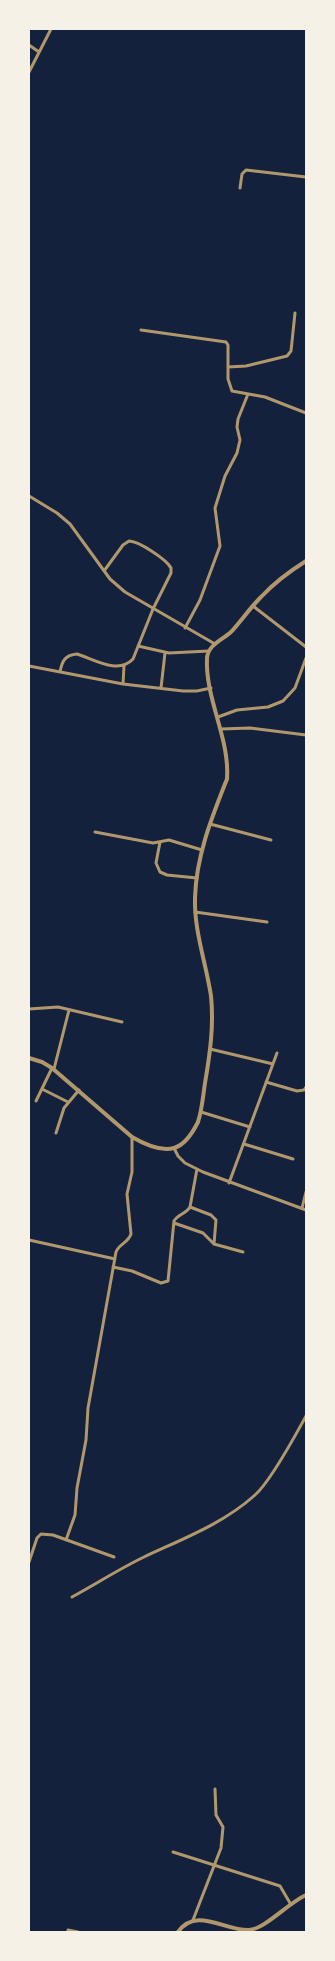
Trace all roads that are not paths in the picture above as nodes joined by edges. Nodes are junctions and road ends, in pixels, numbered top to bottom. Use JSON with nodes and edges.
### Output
{"nodes":[{"id":1,"x":51,"y":29,"type":"edge"},
{"id":2,"x":29,"y":45,"type":"edge"},
{"id":3,"x":39,"y":52,"type":"junction"},
{"id":4,"x":29,"y":72,"type":"edge"},
{"id":5,"x":306,"y":178,"type":"edge"},
{"id":6,"x":240,"y":188,"type":"dead end"},
{"id":7,"x":295,"y":313,"type":"dead end"},
{"id":8,"x":141,"y":330,"type":"dead end"},
{"id":9,"x":228,"y":367,"type":"junction"},
{"id":10,"x":248,"y":394,"type":"junction"},
{"id":11,"x":306,"y":413,"type":"edge"},
{"id":12,"x":29,"y":496,"type":"edge"},
{"id":13,"x":306,"y":561,"type":"edge"},
{"id":14,"x":104,"y":572,"type":"junction"},
{"id":15,"x":253,"y":606,"type":"junction"},
{"id":16,"x":153,"y":609,"type":"junction"},
{"id":17,"x":186,"y":628,"type":"junction"},
{"id":18,"x":215,"y":644,"type":"junction"},
{"id":19,"x":138,"y":646,"type":"junction"},
{"id":20,"x":306,"y":647,"type":"edge"},
{"id":21,"x":209,"y":651,"type":"junction"},
{"id":22,"x":165,"y":653,"type":"junction"},
{"id":23,"x":306,"y":658,"type":"edge"},
{"id":24,"x":29,"y":666,"type":"edge"},
{"id":25,"x":124,"y":666,"type":"junction"},
{"id":26,"x":60,"y":672,"type":"junction"},
{"id":27,"x":122,"y":684,"type":"junction"},
{"id":28,"x":161,"y":688,"type":"junction"},
{"id":29,"x":211,"y":688,"type":"junction"},
{"id":30,"x":218,"y":717,"type":"junction"},
{"id":31,"x":221,"y":729,"type":"junction"},
{"id":32,"x":306,"y":735,"type":"edge"},
{"id":33,"x":210,"y":824,"type":"junction"},
{"id":34,"x":95,"y":832,"type":"dead end"},
{"id":35,"x":271,"y":840,"type":"dead end"},
{"id":36,"x":160,"y":842,"type":"junction"},
{"id":37,"x":202,"y":850,"type":"junction"},
{"id":38,"x":197,"y":878,"type":"junction"},
{"id":39,"x":195,"y":912,"type":"junction"},
{"id":40,"x":267,"y":922,"type":"dead end"},
{"id":41,"x":29,"y":1009,"type":"edge"},
{"id":42,"x":69,"y":1010,"type":"junction"},
{"id":43,"x":122,"y":1022,"type":"dead end"},
{"id":44,"x":210,"y":1049,"type":"junction"},
{"id":45,"x":278,"y":1053,"type":"dead end"},
{"id":46,"x":29,"y":1058,"type":"edge"},
{"id":47,"x":273,"y":1064,"type":"junction"},
{"id":48,"x":53,"y":1069,"type":"junction"},
{"id":49,"x":266,"y":1082,"type":"junction"},
{"id":50,"x":306,"y":1087,"type":"edge"},
{"id":51,"x":42,"y":1089,"type":"junction"},
{"id":52,"x":79,"y":1090,"type":"junction"},
{"id":53,"x":36,"y":1101,"type":"dead end"},
{"id":54,"x":68,"y":1102,"type":"junction"},
{"id":55,"x":201,"y":1112,"type":"junction"},
{"id":56,"x":250,"y":1127,"type":"junction"},
{"id":57,"x":56,"y":1133,"type":"dead end"},
{"id":58,"x":132,"y":1137,"type":"junction"},
{"id":59,"x":244,"y":1144,"type":"junction"},
{"id":60,"x":174,"y":1148,"type":"junction"},
{"id":61,"x":293,"y":1159,"type":"dead end"},
{"id":62,"x":196,"y":1169,"type":"junction"},
{"id":63,"x":229,"y":1183,"type":"junction"},
{"id":64,"x":306,"y":1192,"type":"edge"},
{"id":65,"x":190,"y":1207,"type":"junction"},
{"id":66,"x":302,"y":1208,"type":"junction"},
{"id":67,"x":306,"y":1210,"type":"edge"},
{"id":68,"x":174,"y":1223,"type":"junction"},
{"id":69,"x":29,"y":1240,"type":"edge"},
{"id":70,"x":214,"y":1244,"type":"junction"},
{"id":71,"x":243,"y":1252,"type":"dead end"},
{"id":72,"x":115,"y":1259,"type":"junction"},
{"id":73,"x":113,"y":1267,"type":"junction"},
{"id":74,"x":306,"y":1416,"type":"edge"},
{"id":75,"x":66,"y":1540,"type":"junction"},
{"id":76,"x":114,"y":1557,"type":"dead end"},
{"id":77,"x":29,"y":1562,"type":"edge"},
{"id":78,"x":72,"y":1597,"type":"dead end"},
{"id":79,"x":215,"y":1789,"type":"dead end"},
{"id":80,"x":174,"y":1852,"type":"dead end"},
{"id":81,"x":216,"y":1865,"type":"junction"},
{"id":82,"x":306,"y":1895,"type":"edge"},
{"id":83,"x":290,"y":1903,"type":"junction"},
{"id":84,"x":193,"y":1920,"type":"junction"},
{"id":85,"x":68,"y":1930,"type":"dead end"},
{"id":86,"x":78,"y":1932,"type":"edge"},
{"id":87,"x":178,"y":1932,"type":"edge"}],
"edges":[{"from":1,"to":3,"type":"street"},
{"from":2,"to":3,"type":"street"},
{"from":3,"to":4,"type":"street"},
{"from":5,"to":6,"type":"street"},
{"from":7,"to":9,"type":"street"},
{"from":8,"to":9,"type":"street"},
{"from":9,"to":10,"type":"street"},
{"from":10,"to":11,"type":"street"},
{"from":10,"to":17,"type":"street"},
{"from":12,"to":14,"type":"street"},
{"from":13,"to":15,"type":"street"},
{"from":14,"to":16,"type":"street"},
{"from":14,"to":16,"type":"street"},
{"from":15,"to":18,"type":"street"},
{"from":15,"to":20,"type":"street"},
{"from":16,"to":17,"type":"street"},
{"from":16,"to":19,"type":"street"},
{"from":17,"to":18,"type":"street"},
{"from":18,"to":21,"type":"street"},
{"from":19,"to":22,"type":"street"},
{"from":19,"to":25,"type":"street"},
{"from":21,"to":22,"type":"street"},
{"from":21,"to":29,"type":"street"},
{"from":22,"to":28,"type":"street"},
{"from":23,"to":30,"type":"street"},
{"from":24,"to":26,"type":"street"},
{"from":25,"to":26,"type":"street"},
{"from":25,"to":27,"type":"street"},
{"from":26,"to":27,"type":"street"},
{"from":27,"to":28,"type":"street"},
{"from":28,"to":29,"type":"street"},
{"from":29,"to":30,"type":"street"},
{"from":30,"to":31,"type":"street"},
{"from":31,"to":32,"type":"street"},
{"from":31,"to":33,"type":"street"},
{"from":33,"to":35,"type":"street"},
{"from":33,"to":37,"type":"street"},
{"from":34,"to":36,"type":"street"},
{"from":36,"to":37,"type":"street"},
{"from":36,"to":38,"type":"street"},
{"from":37,"to":38,"type":"street"},
{"from":38,"to":39,"type":"street"},
{"from":39,"to":40,"type":"street"},
{"from":39,"to":44,"type":"street"},
{"from":41,"to":42,"type":"street"},
{"from":42,"to":43,"type":"street"},
{"from":42,"to":48,"type":"street"},
{"from":44,"to":47,"type":"street"},
{"from":44,"to":55,"type":"street"},
{"from":45,"to":47,"type":"street"},
{"from":46,"to":48,"type":"street"},
{"from":47,"to":49,"type":"street"},
{"from":48,"to":51,"type":"street"},
{"from":48,"to":52,"type":"street"},
{"from":49,"to":50,"type":"street"},
{"from":49,"to":56,"type":"street"},
{"from":51,"to":53,"type":"street"},
{"from":51,"to":54,"type":"street"},
{"from":52,"to":54,"type":"street"},
{"from":52,"to":58,"type":"street"},
{"from":54,"to":57,"type":"street"},
{"from":55,"to":56,"type":"street"},
{"from":55,"to":60,"type":"street"},
{"from":56,"to":59,"type":"street"},
{"from":58,"to":60,"type":"street"},
{"from":58,"to":72,"type":"street"},
{"from":59,"to":61,"type":"street"},
{"from":59,"to":63,"type":"street"},
{"from":60,"to":62,"type":"street"},
{"from":62,"to":63,"type":"street"},
{"from":62,"to":65,"type":"street"},
{"from":63,"to":66,"type":"street"},
{"from":64,"to":66,"type":"street"},
{"from":65,"to":68,"type":"street"},
{"from":65,"to":70,"type":"street"},
{"from":66,"to":67,"type":"street"},
{"from":68,"to":70,"type":"street"},
{"from":68,"to":73,"type":"street"},
{"from":69,"to":72,"type":"street"},
{"from":70,"to":71,"type":"street"},
{"from":72,"to":73,"type":"street"},
{"from":73,"to":75,"type":"street"},
{"from":74,"to":78,"type":"street"},
{"from":75,"to":76,"type":"street"},
{"from":75,"to":77,"type":"street"},
{"from":79,"to":81,"type":"street"},
{"from":80,"to":81,"type":"street"},
{"from":81,"to":83,"type":"street"},
{"from":81,"to":84,"type":"street"},
{"from":82,"to":83,"type":"street"},
{"from":83,"to":84,"type":"street"},
{"from":84,"to":87,"type":"street"},
{"from":85,"to":86,"type":"street"}]}
